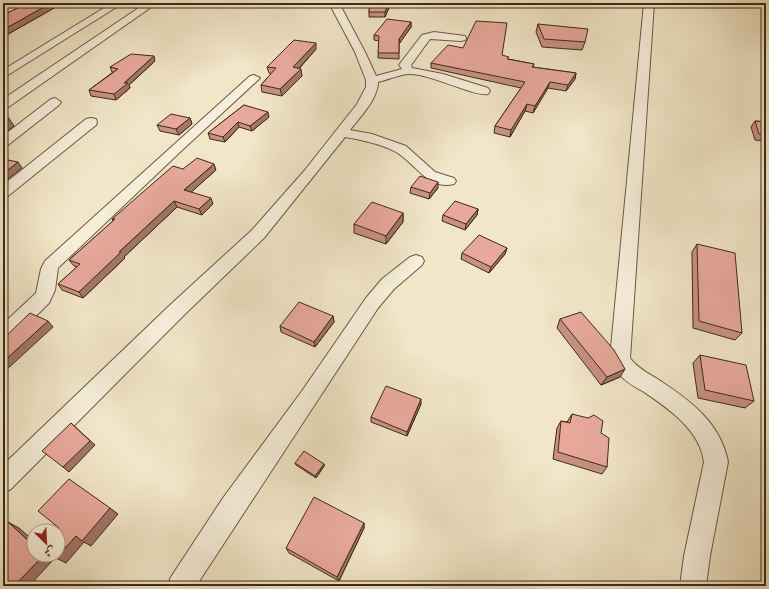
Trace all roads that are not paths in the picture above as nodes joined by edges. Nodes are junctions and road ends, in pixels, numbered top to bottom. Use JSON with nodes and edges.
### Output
{"nodes":[{"id":1,"x":118,"y":3,"type":"edge"},
{"id":2,"x":152,"y":3,"type":"edge"},
{"id":3,"x":334,"y":3,"type":"edge"},
{"id":4,"x":649,"y":3,"type":"edge"},
{"id":5,"x":461,"y":38,"type":"dead end"},
{"id":6,"x":408,"y":72,"type":"junction"},
{"id":7,"x":3,"y":75,"type":"edge"},
{"id":8,"x":254,"y":78,"type":"dead end"},
{"id":9,"x":372,"y":80,"type":"junction"},
{"id":10,"x":484,"y":90,"type":"dead end"},
{"id":11,"x":54,"y":102,"type":"dead end"},
{"id":12,"x":3,"y":105,"type":"edge"},
{"id":13,"x":91,"y":122,"type":"dead end"},
{"id":14,"x":342,"y":132,"type":"junction"},
{"id":15,"x":3,"y":142,"type":"edge"},
{"id":16,"x":449,"y":181,"type":"dead end"},
{"id":17,"x":3,"y":193,"type":"edge"},
{"id":18,"x":416,"y":261,"type":"dead end"},
{"id":19,"x":3,"y":336,"type":"edge"},
{"id":20,"x":3,"y":481,"type":"edge"},
{"id":21,"x":180,"y":586,"type":"edge"},
{"id":22,"x":693,"y":586,"type":"edge"}],
"edges":[{"from":1,"to":7,"type":"street"},
{"from":2,"to":12,"type":"street"},
{"from":3,"to":9,"type":"street"},
{"from":4,"to":22,"type":"street"},
{"from":5,"to":6,"type":"street"},
{"from":6,"to":9,"type":"street"},
{"from":6,"to":10,"type":"street"},
{"from":8,"to":19,"type":"street"},
{"from":9,"to":14,"type":"street"},
{"from":11,"to":15,"type":"street"},
{"from":13,"to":17,"type":"street"},
{"from":14,"to":16,"type":"street"},
{"from":14,"to":20,"type":"street"},
{"from":18,"to":21,"type":"street"}]}
